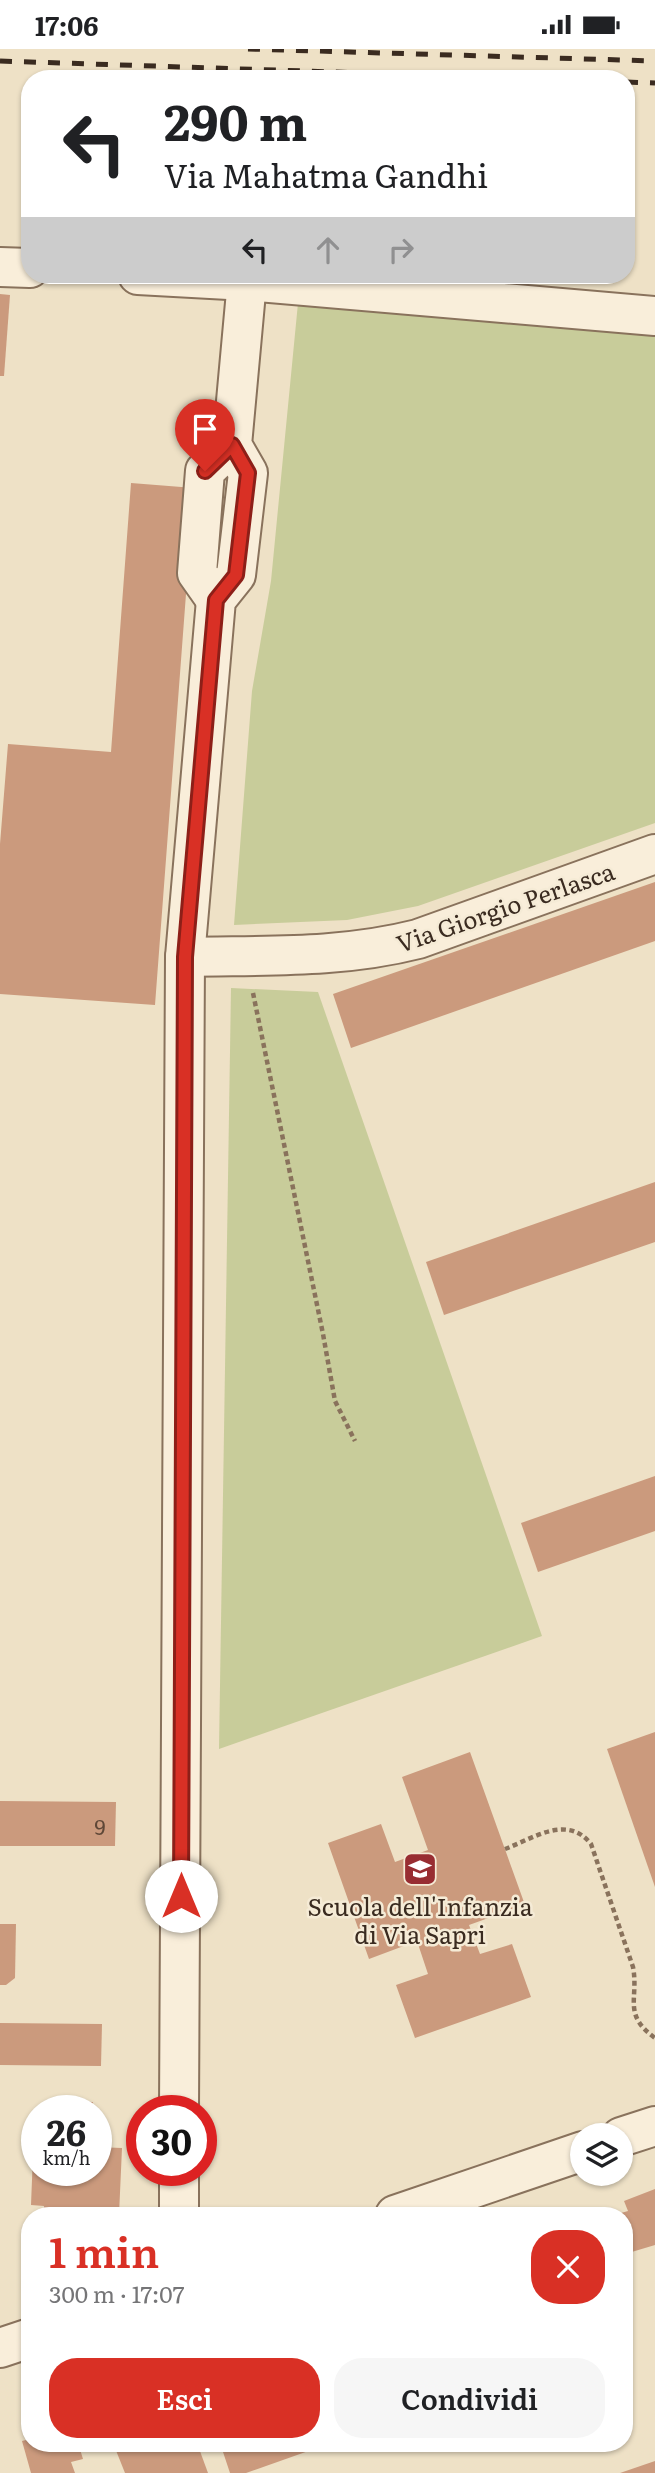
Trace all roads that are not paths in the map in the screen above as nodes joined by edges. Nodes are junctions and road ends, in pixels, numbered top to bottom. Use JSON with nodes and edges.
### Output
{"nodes":[{"id":1,"x":0,"y":267,"type":"edge"},
{"id":2,"x":21,"y":268,"type":"edge"},
{"id":3,"x":247,"y":284,"type":"edge"},
{"id":4,"x":282,"y":284,"type":"edge"},
{"id":5,"x":655,"y":316,"type":"edge"},
{"id":6,"x":655,"y":854,"type":"edge"},
{"id":7,"x":185,"y":957,"type":"junction"},
{"id":8,"x":179,"y":2095,"type":"edge"},
{"id":9,"x":655,"y":2126,"type":"edge"},
{"id":10,"x":633,"y":2133,"type":"edge"},
{"id":11,"x":570,"y":2155,"type":"edge"},
{"id":12,"x":179,"y":2186,"type":"edge"},
{"id":13,"x":179,"y":2207,"type":"edge"},
{"id":14,"x":418,"y":2207,"type":"edge"},
{"id":15,"x":21,"y":2341,"type":"edge"},
{"id":16,"x":0,"y":2348,"type":"edge"}],
"edges":[{"from":1,"to":2,"type":"street"},
{"from":3,"to":7,"type":"street"},
{"from":4,"to":5,"type":"street"},
{"from":6,"to":7,"type":"street","name":"Via Giorgio Perlasca"},
{"from":7,"to":8,"type":"street"},
{"from":9,"to":10,"type":"street"},
{"from":11,"to":14,"type":"street"},
{"from":12,"to":13,"type":"street"},
{"from":15,"to":16,"type":"street"}]}
